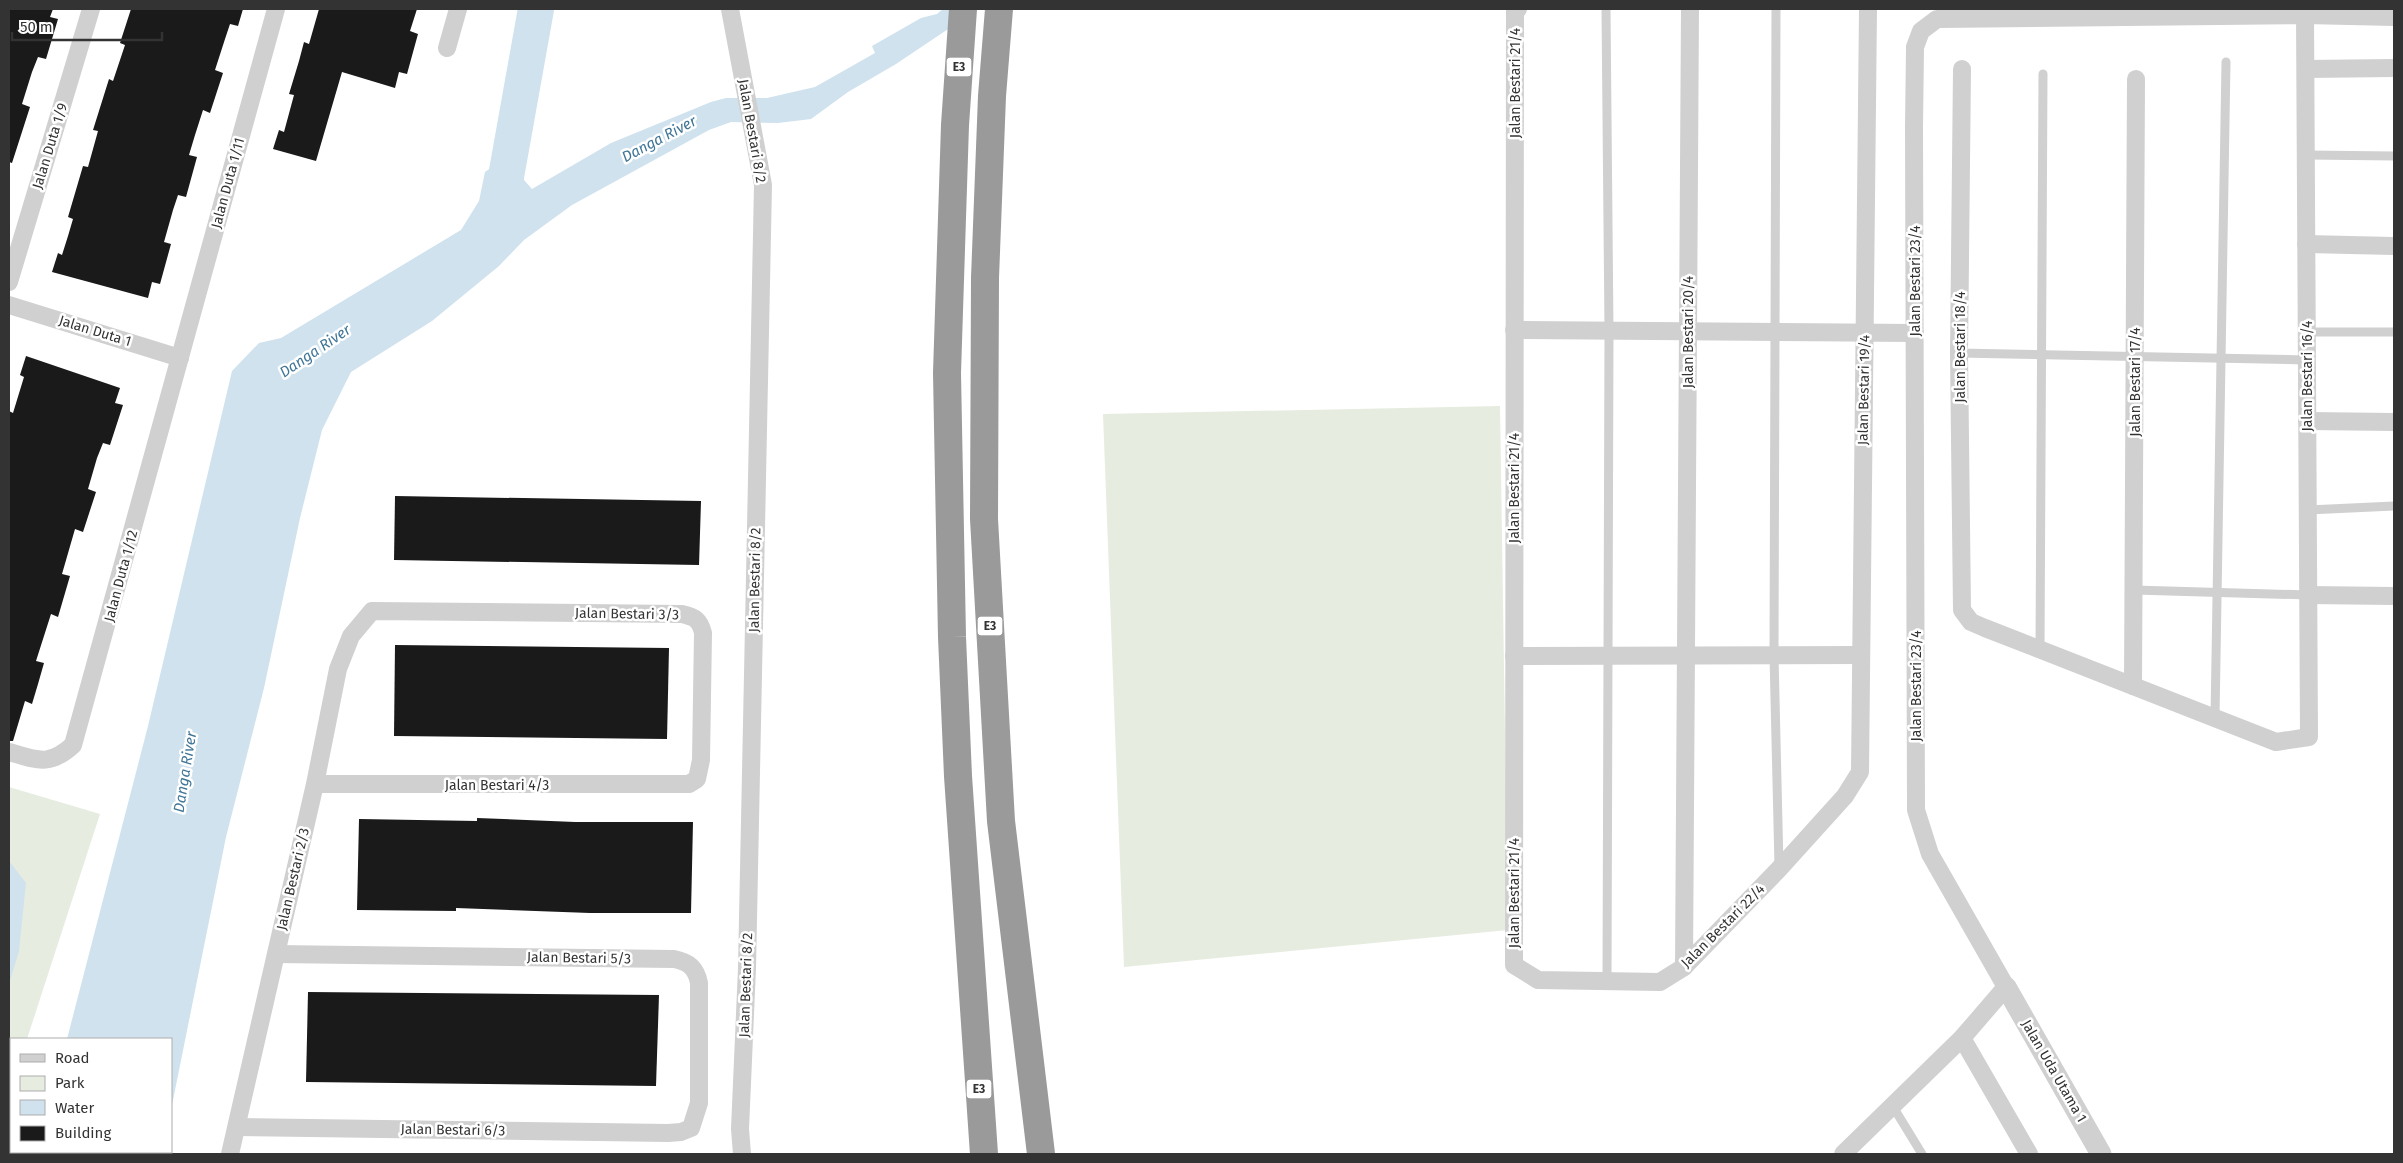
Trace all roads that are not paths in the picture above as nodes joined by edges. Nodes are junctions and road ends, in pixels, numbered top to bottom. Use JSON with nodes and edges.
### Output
{"nodes":[{"id":1,"x":91,"y":9,"type":"edge"},
{"id":2,"x":276,"y":9,"type":"edge"},
{"id":3,"x":458,"y":9,"type":"edge"},
{"id":4,"x":730,"y":9,"type":"edge"},
{"id":5,"x":963,"y":9,"type":"edge"},
{"id":6,"x":999,"y":9,"type":"edge"},
{"id":7,"x":1606,"y":9,"type":"edge"},
{"id":8,"x":1690,"y":9,"type":"edge"},
{"id":9,"x":1776,"y":9,"type":"edge"},
{"id":10,"x":1868,"y":9,"type":"edge"},
{"id":11,"x":1516,"y":10,"type":"edge"},
{"id":12,"x":2305,"y":15,"type":"junction"},
{"id":13,"x":2394,"y":17,"type":"edge"},
{"id":14,"x":447,"y":48,"type":"dead end"},
{"id":15,"x":2226,"y":62,"type":"dead end"},
{"id":16,"x":2394,"y":68,"type":"edge"},
{"id":17,"x":1962,"y":69,"type":"dead end"},
{"id":18,"x":2306,"y":69,"type":"junction"},
{"id":19,"x":2044,"y":74,"type":"dead end"},
{"id":20,"x":2136,"y":79,"type":"dead end"},
{"id":21,"x":2306,"y":155,"type":"junction"},
{"id":22,"x":2394,"y":156,"type":"edge"},
{"id":23,"x":2306,"y":244,"type":"junction"},
{"id":24,"x":2394,"y":246,"type":"edge"},
{"id":25,"x":9,"y":282,"type":"edge"},
{"id":26,"x":9,"y":304,"type":"edge"},
{"id":27,"x":1514,"y":330,"type":"junction"},
{"id":28,"x":1609,"y":330,"type":"junction"},
{"id":29,"x":1688,"y":331,"type":"junction"},
{"id":30,"x":1776,"y":332,"type":"junction"},
{"id":31,"x":1864,"y":332,"type":"junction"},
{"id":32,"x":2307,"y":332,"type":"junction"},
{"id":33,"x":2394,"y":332,"type":"edge"},
{"id":34,"x":1915,"y":333,"type":"junction"},
{"id":35,"x":1959,"y":353,"type":"junction"},
{"id":36,"x":2043,"y":355,"type":"junction"},
{"id":37,"x":2135,"y":356,"type":"junction"},
{"id":38,"x":180,"y":358,"type":"junction"},
{"id":39,"x":2221,"y":358,"type":"junction"},
{"id":40,"x":2307,"y":360,"type":"junction"},
{"id":41,"x":2307,"y":421,"type":"junction"},
{"id":42,"x":2394,"y":422,"type":"edge"},
{"id":43,"x":2394,"y":506,"type":"edge"},
{"id":44,"x":2308,"y":510,"type":"junction"},
{"id":45,"x":2134,"y":590,"type":"junction"},
{"id":46,"x":2217,"y":593,"type":"junction"},
{"id":47,"x":2308,"y":595,"type":"junction"},
{"id":48,"x":2394,"y":596,"type":"edge"},
{"id":49,"x":372,"y":611,"type":"joint"},
{"id":50,"x":2040,"y":650,"type":"junction"},
{"id":51,"x":1514,"y":656,"type":"junction"},
{"id":52,"x":1608,"y":656,"type":"junction"},
{"id":53,"x":1686,"y":656,"type":"junction"},
{"id":54,"x":1774,"y":656,"type":"junction"},
{"id":55,"x":1861,"y":656,"type":"junction"},
{"id":56,"x":2133,"y":686,"type":"junction"},
{"id":57,"x":2214,"y":718,"type":"junction"},
{"id":58,"x":9,"y":752,"type":"edge"},
{"id":59,"x":1860,"y":772,"type":"joint"},
{"id":60,"x":315,"y":784,"type":"junction"},
{"id":61,"x":678,"y":786,"type":"joint"},
{"id":62,"x":1780,"y":869,"type":"junction"},
{"id":63,"x":276,"y":954,"type":"junction"},
{"id":64,"x":1514,"y":965,"type":"joint"},
{"id":65,"x":1684,"y":967,"type":"junction"},
{"id":66,"x":1607,"y":982,"type":"junction"},
{"id":67,"x":2006,"y":988,"type":"junction"},
{"id":68,"x":1962,"y":1038,"type":"junction"},
{"id":69,"x":1892,"y":1104,"type":"junction"},
{"id":70,"x":237,"y":1126,"type":"junction"},
{"id":71,"x":668,"y":1133,"type":"joint"},
{"id":72,"x":230,"y":1154,"type":"edge"},
{"id":73,"x":742,"y":1154,"type":"edge"},
{"id":74,"x":984,"y":1154,"type":"edge"},
{"id":75,"x":1041,"y":1154,"type":"edge"},
{"id":76,"x":1843,"y":1154,"type":"edge"},
{"id":77,"x":1922,"y":1154,"type":"edge"},
{"id":78,"x":2030,"y":1154,"type":"edge"},
{"id":79,"x":2101,"y":1154,"type":"edge"}],
"edges":[{"from":1,"to":25,"type":"street","name":"Jalan Duta 1/9"},
{"from":2,"to":38,"type":"street","name":"Jalan Duta 1/11"},
{"from":3,"to":14,"type":"street"},
{"from":4,"to":73,"type":"street","name":"Jalan Bestari 8/2"},
{"from":5,"to":74,"type":"highway","number":"E3"},
{"from":6,"to":75,"type":"highway","number":"E3"},
{"from":7,"to":28,"type":"lane"},
{"from":8,"to":29,"type":"street","name":"Jalan Bestari 20/4"},
{"from":9,"to":30,"type":"lane"},
{"from":10,"to":31,"type":"street","name":"Jalan Bestari 19/4"},
{"from":11,"to":27,"type":"street","name":"Jalan Bestari 21/4"},
{"from":12,"to":13,"type":"street","name":"Jalan Bestari 23/4"},
{"from":12,"to":18,"type":"street","name":"Jalan Bestari 16/4"},
{"from":12,"to":34,"type":"street","name":"Jalan Bestari 23/4"},
{"from":15,"to":39,"type":"lane"},
{"from":16,"to":18,"type":"street"},
{"from":17,"to":35,"type":"street","name":"Jalan Bestari 18/4"},
{"from":18,"to":21,"type":"street","name":"Jalan Bestari 16/4"},
{"from":19,"to":36,"type":"lane"},
{"from":20,"to":37,"type":"street","name":"Jalan Bestari 17/4"},
{"from":21,"to":22,"type":"lane"},
{"from":21,"to":23,"type":"street","name":"Jalan Bestari 16/4"},
{"from":23,"to":24,"type":"street"},
{"from":23,"to":32,"type":"street","name":"Jalan Bestari 16/4"},
{"from":26,"to":38,"type":"street","name":"Jalan Duta 1"},
{"from":27,"to":28,"type":"street"},
{"from":27,"to":51,"type":"street","name":"Jalan Bestari 21/4"},
{"from":28,"to":29,"type":"street"},
{"from":28,"to":52,"type":"lane"},
{"from":29,"to":30,"type":"street"},
{"from":29,"to":53,"type":"street","name":"Jalan Bestari 20/4"},
{"from":30,"to":31,"type":"street"},
{"from":30,"to":54,"type":"lane"},
{"from":31,"to":34,"type":"street"},
{"from":31,"to":55,"type":"street","name":"Jalan Bestari 19/4"},
{"from":32,"to":33,"type":"lane"},
{"from":32,"to":40,"type":"street","name":"Jalan Bestari 16/4"},
{"from":34,"to":67,"type":"street","name":"Jalan Bestari 23/4"},
{"from":35,"to":36,"type":"lane"},
{"from":35,"to":50,"type":"street","name":"Jalan Bestari 18/4"},
{"from":36,"to":37,"type":"lane"},
{"from":36,"to":50,"type":"lane"},
{"from":37,"to":39,"type":"lane"},
{"from":37,"to":45,"type":"street","name":"Jalan Bestari 17/4"},
{"from":38,"to":58,"type":"street","name":"Jalan Duta 1/12"},
{"from":39,"to":40,"type":"lane"},
{"from":39,"to":46,"type":"lane"},
{"from":40,"to":41,"type":"street","name":"Jalan Bestari 16/4"},
{"from":41,"to":42,"type":"street"},
{"from":41,"to":44,"type":"street","name":"Jalan Bestari 16/4"},
{"from":43,"to":44,"type":"lane"},
{"from":44,"to":47,"type":"street","name":"Jalan Bestari 16/4"},
{"from":45,"to":46,"type":"lane"},
{"from":45,"to":56,"type":"street","name":"Jalan Bestari 17/4"},
{"from":46,"to":47,"type":"lane"},
{"from":46,"to":57,"type":"lane"},
{"from":47,"to":48,"type":"street"},
{"from":47,"to":57,"type":"street","name":"Jalan Bestari 16/4"},
{"from":49,"to":60,"type":"street","name":"Jalan Bestari 2/3"},
{"from":49,"to":61,"type":"street","name":"Jalan Bestari 3/3"},
{"from":50,"to":56,"type":"street"},
{"from":51,"to":52,"type":"street"},
{"from":51,"to":64,"type":"street","name":"Jalan Bestari 21/4"},
{"from":52,"to":53,"type":"street"},
{"from":52,"to":66,"type":"lane"},
{"from":53,"to":54,"type":"street"},
{"from":53,"to":65,"type":"street","name":"Jalan Bestari 20/4"},
{"from":54,"to":55,"type":"street"},
{"from":54,"to":62,"type":"lane"},
{"from":55,"to":59,"type":"street","name":"Jalan Bestari 19/4"},
{"from":56,"to":57,"type":"street"},
{"from":59,"to":62,"type":"street","name":"Jalan Bestari 22/4"},
{"from":60,"to":61,"type":"street","name":"Jalan Bestari 4/3"},
{"from":60,"to":63,"type":"street","name":"Jalan Bestari 2/3"},
{"from":62,"to":65,"type":"street","name":"Jalan Bestari 22/4"},
{"from":63,"to":70,"type":"street","name":"Jalan Bestari 2/3"},
{"from":63,"to":71,"type":"street","name":"Jalan Bestari 5/3"},
{"from":64,"to":66,"type":"street","name":"Jalan Bestari 22/4"},
{"from":65,"to":66,"type":"street","name":"Jalan Bestari 22/4"},
{"from":67,"to":68,"type":"street"},
{"from":67,"to":79,"type":"street","name":"Jalan Uda Utama 1"},
{"from":68,"to":69,"type":"street"},
{"from":68,"to":78,"type":"street"},
{"from":69,"to":76,"type":"street"},
{"from":69,"to":77,"type":"lane"},
{"from":70,"to":71,"type":"street","name":"Jalan Bestari 6/3"},
{"from":70,"to":72,"type":"street","name":"Jalan Bestari 2/3"}]}
